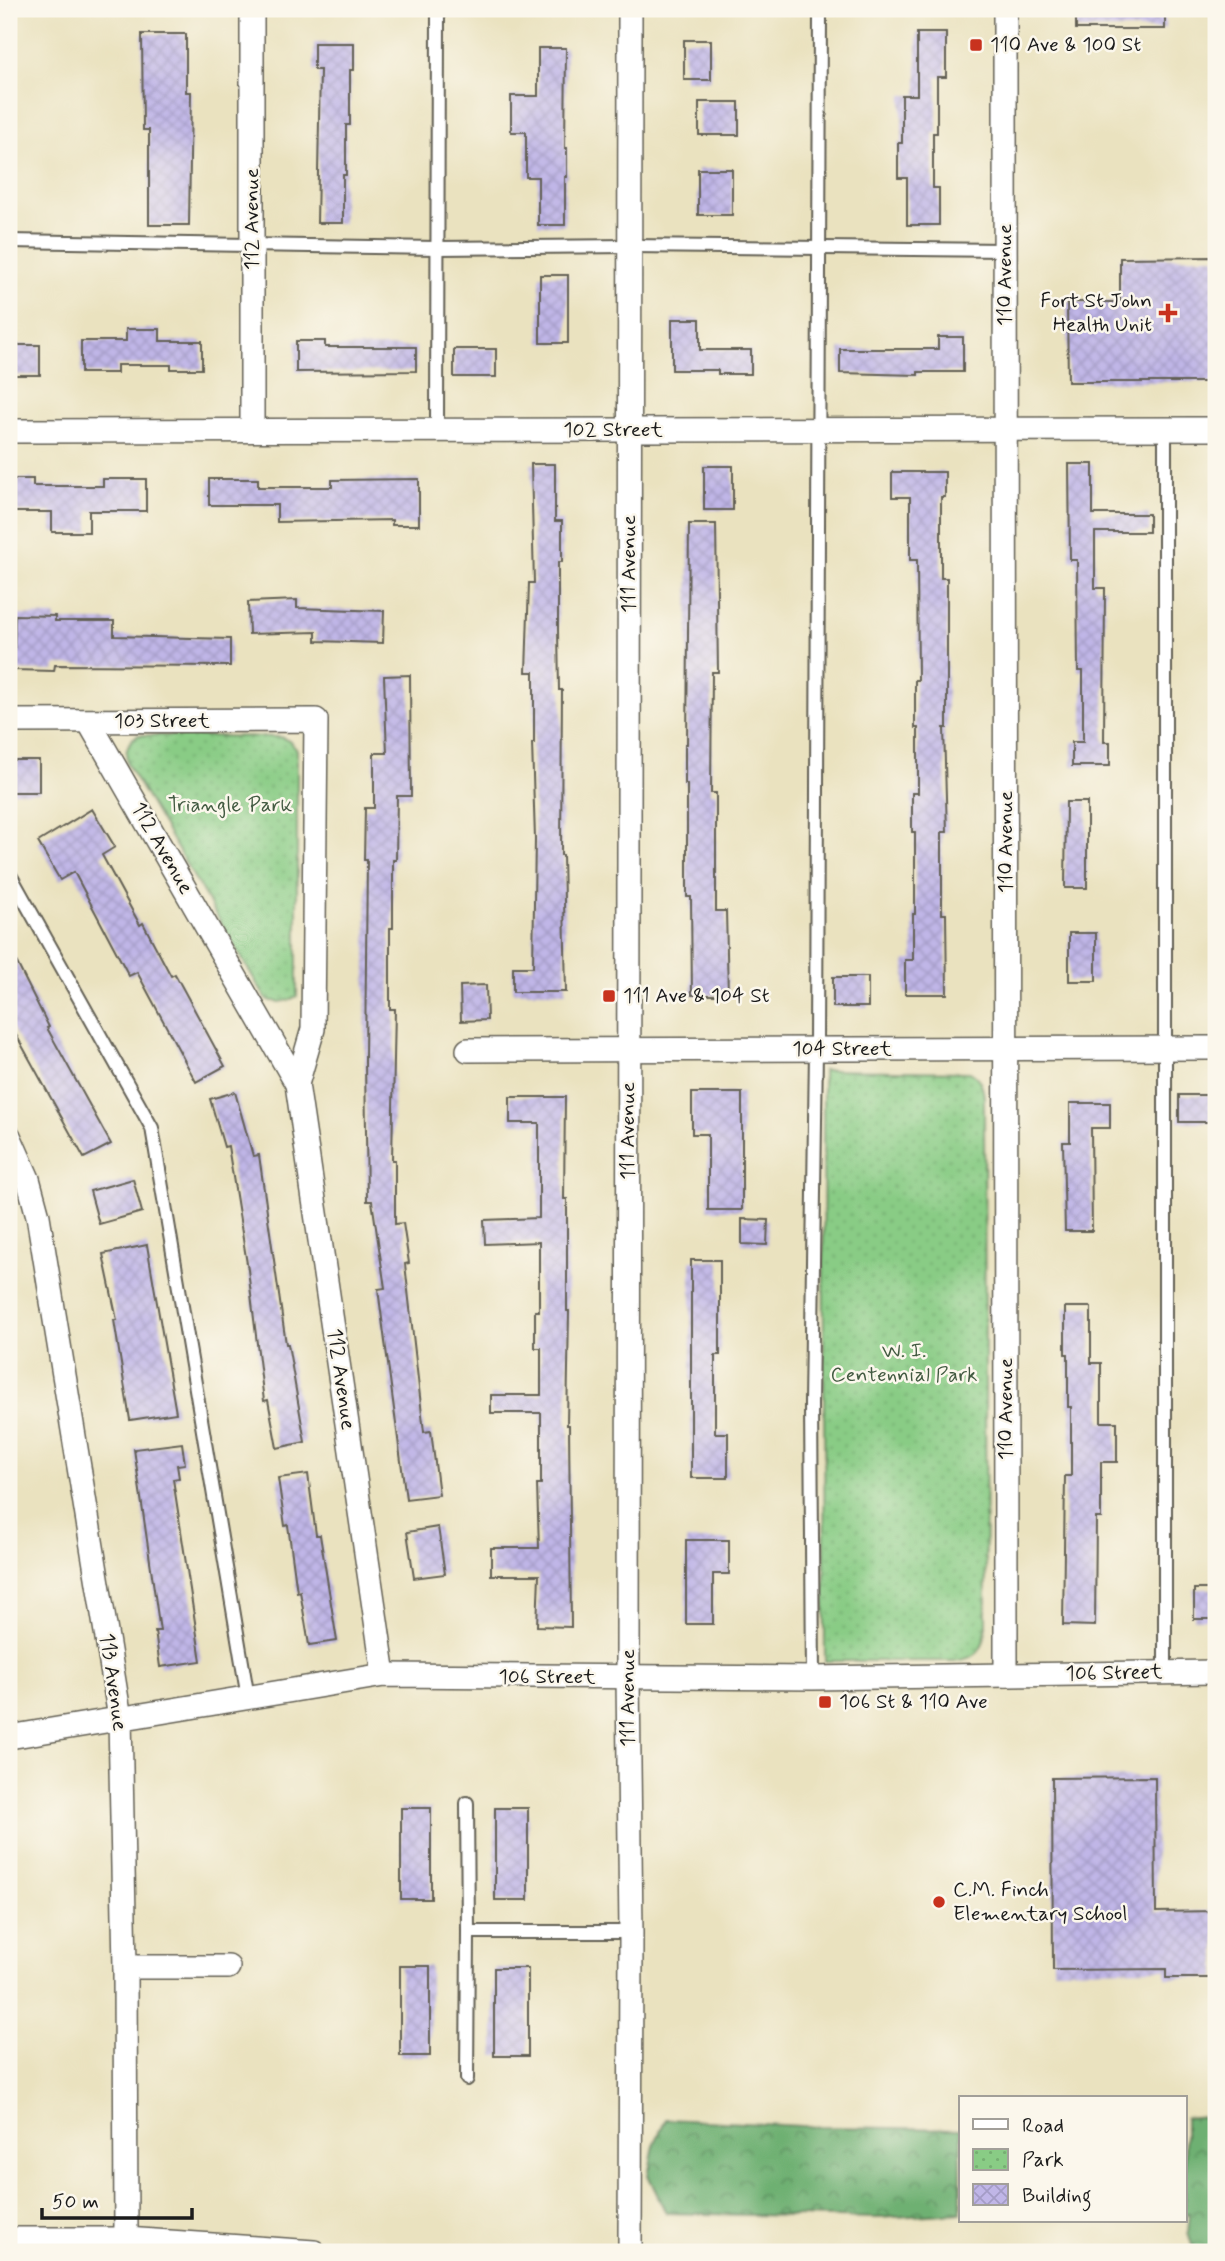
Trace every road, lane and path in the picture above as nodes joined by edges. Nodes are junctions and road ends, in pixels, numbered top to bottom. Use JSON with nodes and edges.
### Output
{"nodes":[{"id":1,"x":252,"y":9,"type":"edge"},
{"id":2,"x":438,"y":9,"type":"edge"},
{"id":3,"x":630,"y":9,"type":"edge"},
{"id":4,"x":820,"y":9,"type":"edge"},
{"id":5,"x":1005,"y":9,"type":"edge"},
{"id":6,"x":9,"y":241,"type":"edge"},
{"id":7,"x":252,"y":245,"type":"junction"},
{"id":8,"x":630,"y":246,"type":"junction"},
{"id":9,"x":437,"y":248,"type":"junction"},
{"id":10,"x":819,"y":249,"type":"junction"},
{"id":11,"x":1005,"y":250,"type":"junction"},
{"id":12,"x":252,"y":429,"type":"junction"},
{"id":13,"x":1165,"y":429,"type":"junction"},
{"id":14,"x":1216,"y":429,"type":"edge"},
{"id":15,"x":438,"y":430,"type":"junction"},
{"id":16,"x":629,"y":430,"type":"junction"},
{"id":17,"x":818,"y":430,"type":"junction"},
{"id":18,"x":9,"y":431,"type":"edge"},
{"id":19,"x":1005,"y":431,"type":"junction"},
{"id":20,"x":316,"y":720,"type":"joint"},
{"id":21,"x":9,"y":721,"type":"edge"},
{"id":22,"x":89,"y":722,"type":"junction"},
{"id":23,"x":9,"y":873,"type":"edge"},
{"id":24,"x":1164,"y":1048,"type":"junction"},
{"id":25,"x":1216,"y":1048,"type":"edge"},
{"id":26,"x":816,"y":1049,"type":"junction"},
{"id":27,"x":1006,"y":1049,"type":"junction"},
{"id":28,"x":468,"y":1050,"type":"dead end"},
{"id":29,"x":628,"y":1050,"type":"junction"},
{"id":30,"x":297,"y":1084,"type":"junction"},
{"id":31,"x":9,"y":1136,"type":"edge"},
{"id":32,"x":1165,"y":1672,"type":"junction"},
{"id":33,"x":1216,"y":1672,"type":"edge"},
{"id":34,"x":384,"y":1675,"type":"junction"},
{"id":35,"x":1006,"y":1675,"type":"junction"},
{"id":36,"x":628,"y":1677,"type":"junction"},
{"id":37,"x":813,"y":1678,"type":"junction"},
{"id":38,"x":248,"y":1698,"type":"junction"},
{"id":39,"x":120,"y":1718,"type":"junction"},
{"id":40,"x":9,"y":1737,"type":"edge"},
{"id":41,"x":467,"y":1803,"type":"dead end"},
{"id":42,"x":631,"y":1931,"type":"junction"},
{"id":43,"x":468,"y":1933,"type":"junction"},
{"id":44,"x":125,"y":1967,"type":"junction"},
{"id":45,"x":228,"y":1967,"type":"dead end"},
{"id":46,"x":467,"y":2080,"type":"dead end"},
{"id":47,"x":9,"y":2239,"type":"edge"},
{"id":48,"x":126,"y":2239,"type":"junction"},
{"id":49,"x":314,"y":2252,"type":"edge"},
{"id":50,"x":630,"y":2252,"type":"edge"}],
"edges":[{"from":1,"to":7,"type":"street","name":"112 Avenue"},
{"from":2,"to":9,"type":"lane"},
{"from":3,"to":8,"type":"street","name":"111 Avenue"},
{"from":4,"to":10,"type":"lane"},
{"from":5,"to":11,"type":"street","name":"110 Avenue"},
{"from":6,"to":7,"type":"lane"},
{"from":7,"to":9,"type":"lane"},
{"from":7,"to":12,"type":"street","name":"112 Avenue"},
{"from":8,"to":9,"type":"lane"},
{"from":8,"to":10,"type":"lane"},
{"from":8,"to":16,"type":"street","name":"111 Avenue"},
{"from":9,"to":15,"type":"lane"},
{"from":10,"to":11,"type":"lane"},
{"from":10,"to":17,"type":"lane"},
{"from":11,"to":19,"type":"street","name":"110 Avenue"},
{"from":12,"to":15,"type":"street","name":"102 Street"},
{"from":12,"to":18,"type":"street","name":"102 Street"},
{"from":13,"to":14,"type":"street","name":"102 Street"},
{"from":13,"to":19,"type":"street","name":"102 Street"},
{"from":13,"to":24,"type":"lane"},
{"from":15,"to":16,"type":"street","name":"102 Street"},
{"from":16,"to":17,"type":"street","name":"102 Street"},
{"from":16,"to":29,"type":"street","name":"111 Avenue"},
{"from":17,"to":19,"type":"street","name":"102 Street"},
{"from":17,"to":26,"type":"lane"},
{"from":19,"to":27,"type":"street","name":"110 Avenue"},
{"from":20,"to":22,"type":"street","name":"103 Street"},
{"from":20,"to":30,"type":"street","name":"112 Avenue"},
{"from":21,"to":22,"type":"street","name":"103 Street"},
{"from":22,"to":30,"type":"street","name":"112 Avenue"},
{"from":23,"to":38,"type":"lane"},
{"from":24,"to":25,"type":"street","name":"104 Street"},
{"from":24,"to":27,"type":"street","name":"104 Street"},
{"from":24,"to":32,"type":"lane"},
{"from":26,"to":27,"type":"street","name":"104 Street"},
{"from":26,"to":29,"type":"street","name":"104 Street"},
{"from":26,"to":37,"type":"lane"},
{"from":27,"to":35,"type":"street","name":"110 Avenue"},
{"from":28,"to":29,"type":"street","name":"104 Street"},
{"from":29,"to":36,"type":"street","name":"111 Avenue"},
{"from":30,"to":34,"type":"street","name":"112 Avenue"},
{"from":31,"to":39,"type":"street","name":"113 Avenue"},
{"from":32,"to":33,"type":"street","name":"106 Street"},
{"from":32,"to":35,"type":"street","name":"106 Street"},
{"from":34,"to":36,"type":"street","name":"106 Street"},
{"from":34,"to":38,"type":"street","name":"106 Street"},
{"from":35,"to":37,"type":"street","name":"106 Street"},
{"from":36,"to":37,"type":"street","name":"106 Street"},
{"from":36,"to":42,"type":"street","name":"111 Avenue"},
{"from":38,"to":39,"type":"street","name":"106 Street"},
{"from":39,"to":40,"type":"street","name":"106 Street"},
{"from":39,"to":44,"type":"street","name":"113 Avenue"},
{"from":41,"to":43,"type":"lane"},
{"from":42,"to":43,"type":"lane"},
{"from":42,"to":50,"type":"street","name":"111 Avenue"},
{"from":43,"to":46,"type":"lane"},
{"from":44,"to":45,"type":"street"},
{"from":44,"to":48,"type":"street","name":"113 Avenue"},
{"from":47,"to":48,"type":"street"},
{"from":48,"to":49,"type":"street"}]}
